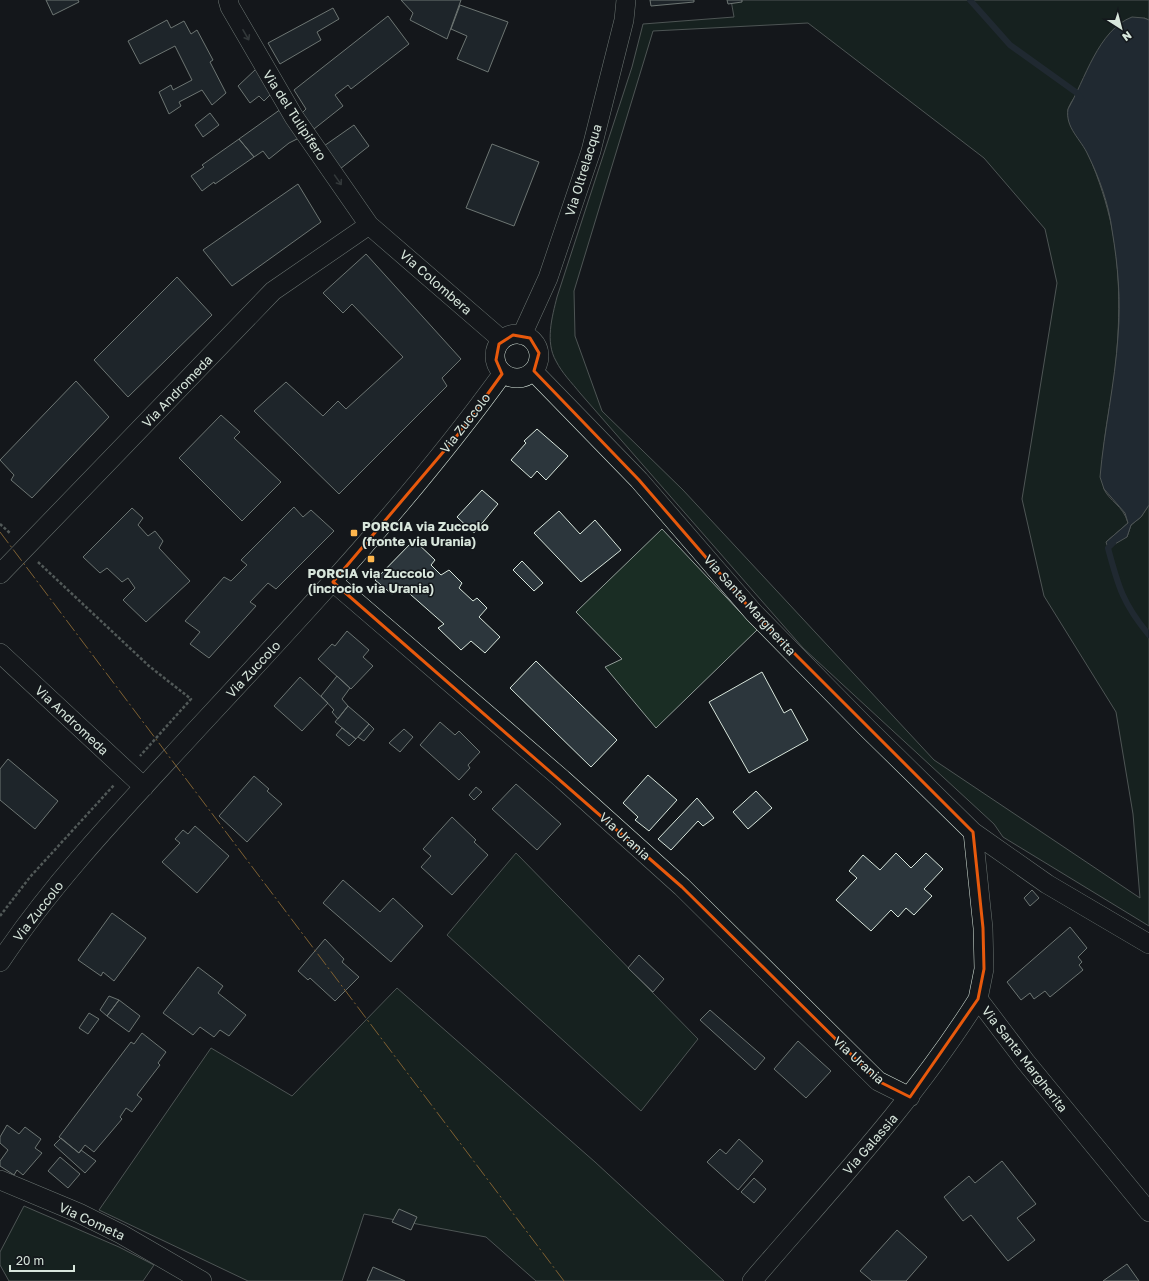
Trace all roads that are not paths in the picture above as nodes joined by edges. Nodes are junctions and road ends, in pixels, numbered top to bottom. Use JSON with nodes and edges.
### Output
{"nodes":[{"id":1,"x":228,"y":0,"type":"edge"},
{"id":2,"x":626,"y":0,"type":"edge"},
{"id":3,"x":369,"y":225,"type":"junction"},
{"id":4,"x":522,"y":335,"type":"junction"},
{"id":5,"x":502,"y":340,"type":"junction"},
{"id":6,"x":533,"y":371,"type":"junction"},
{"id":7,"x":503,"y":373,"type":"junction"},
{"id":8,"x":0,"y":574,"type":"edge"},
{"id":9,"x":334,"y":582,"type":"junction"},
{"id":10,"x":0,"y":653,"type":"edge"},
{"id":11,"x":144,"y":787,"type":"junction"},
{"id":12,"x":973,"y":832,"type":"junction"},
{"id":13,"x":1149,"y":944,"type":"edge"},
{"id":14,"x":0,"y":962,"type":"edge"},
{"id":15,"x":978,"y":999,"type":"junction"},
{"id":16,"x":910,"y":1097,"type":"junction"},
{"id":17,"x":0,"y":1180,"type":"edge"},
{"id":18,"x":1149,"y":1212,"type":"edge"},
{"id":19,"x":202,"y":1281,"type":"edge"},
{"id":20,"x":752,"y":1281,"type":"edge"}],
"edges":[{"from":1,"to":3,"type":"street","name":"Via del Tulipifero","one_way":true},
{"from":2,"to":4,"type":"street","name":"Via Oltrelacqua"},
{"from":3,"to":5,"type":"street","name":"Via Colombera"},
{"from":3,"to":8,"type":"street","name":"Via Andromeda"},
{"from":4,"to":5,"type":"street"},
{"from":4,"to":6,"type":"street"},
{"from":5,"to":7,"type":"street"},
{"from":6,"to":7,"type":"street"},
{"from":6,"to":12,"type":"street","name":"Via Santa Margherita"},
{"from":7,"to":9,"type":"street","name":"Via Zuccolo"},
{"from":9,"to":11,"type":"street","name":"Via Zuccolo"},
{"from":9,"to":16,"type":"street","name":"Via Urania"},
{"from":10,"to":11,"type":"street","name":"Via Andromeda"},
{"from":11,"to":14,"type":"street","name":"Via Zuccolo"},
{"from":12,"to":13,"type":"street","name":"Via Santa Margherita"},
{"from":12,"to":15,"type":"street","name":"Via Santa Margherita"},
{"from":15,"to":16,"type":"street","name":"Via Galassia"},
{"from":15,"to":18,"type":"street","name":"Via Santa Margherita"},
{"from":16,"to":20,"type":"street","name":"Via Galassia"},
{"from":17,"to":19,"type":"street","name":"Via Cometa"}]}
